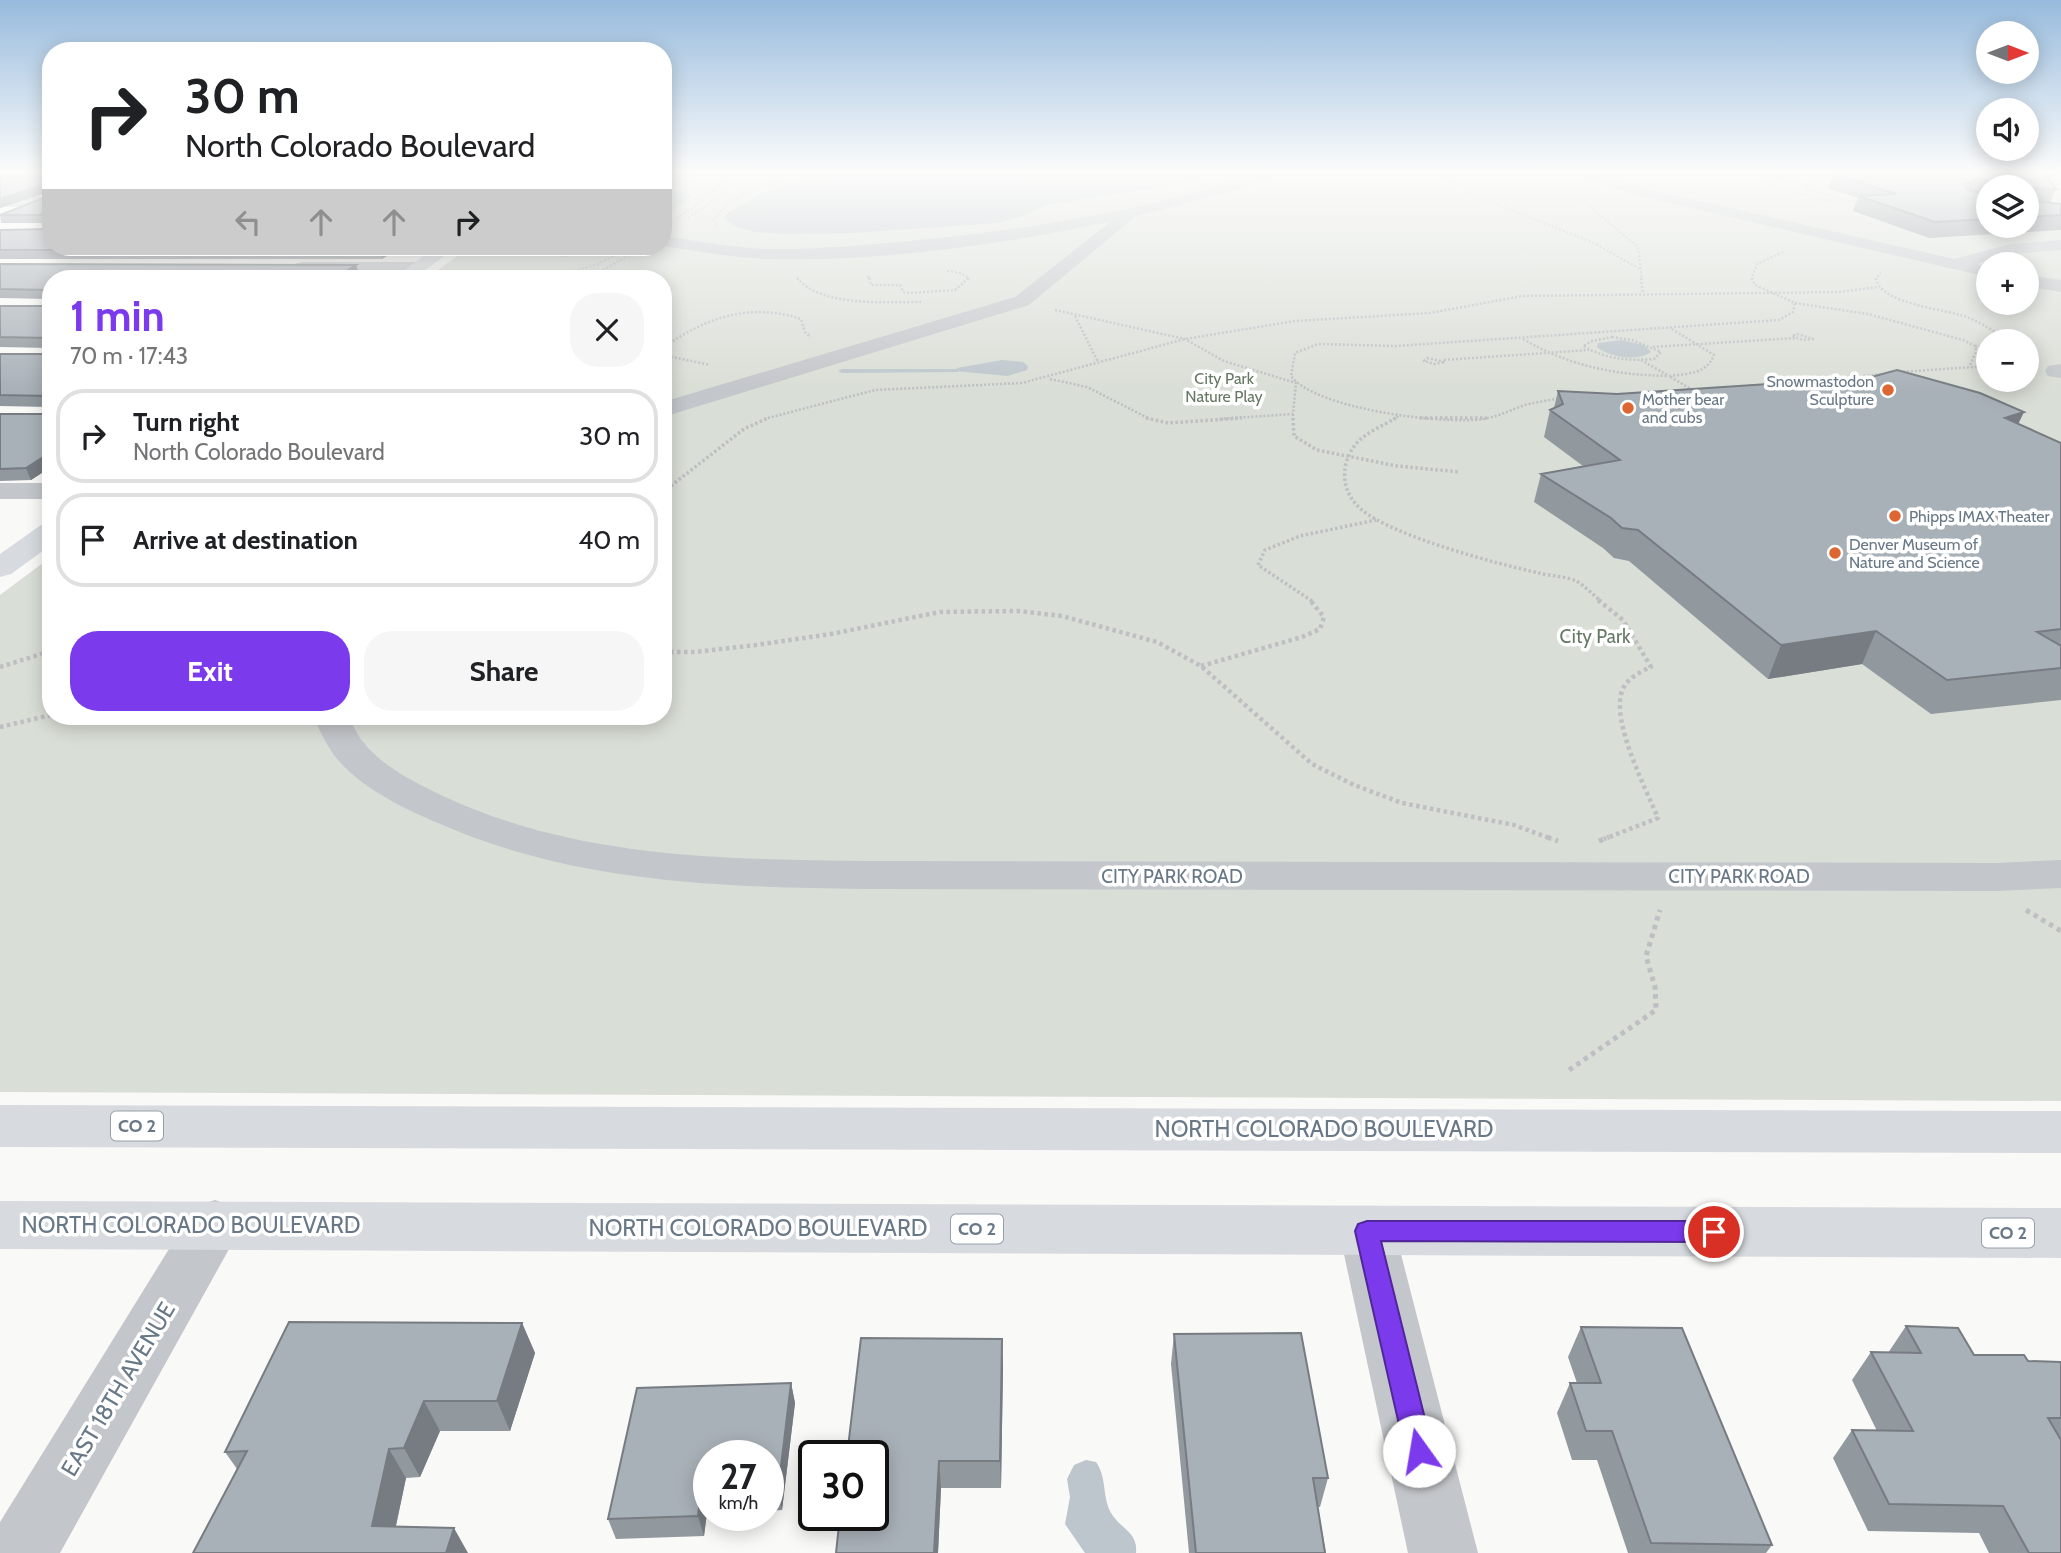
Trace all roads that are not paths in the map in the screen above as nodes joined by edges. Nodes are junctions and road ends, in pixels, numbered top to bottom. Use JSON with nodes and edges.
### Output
{"nodes":[{"id":1,"x":691,"y":244,"type":"edge"},
{"id":2,"x":921,"y":244,"type":"edge"},
{"id":3,"x":1093,"y":244,"type":"edge"},
{"id":4,"x":1872,"y":244,"type":"edge"},
{"id":5,"x":2061,"y":245,"type":"edge"},
{"id":6,"x":434,"y":256,"type":"edge"},
{"id":7,"x":1955,"y":264,"type":"junction"},
{"id":8,"x":286,"y":267,"type":"edge"},
{"id":9,"x":419,"y":267,"type":"junction"},
{"id":10,"x":1976,"y":269,"type":"edge"},
{"id":11,"x":415,"y":270,"type":"edge"},
{"id":12,"x":2039,"y":282,"type":"edge"},
{"id":13,"x":2061,"y":286,"type":"edge"},
{"id":14,"x":672,"y":407,"type":"edge"},
{"id":15,"x":0,"y":491,"type":"edge"},
{"id":16,"x":42,"y":491,"type":"edge"},
{"id":17,"x":42,"y":538,"type":"edge"},
{"id":18,"x":0,"y":568,"type":"edge"},
{"id":19,"x":335,"y":725,"type":"edge"},
{"id":20,"x":2061,"y":874,"type":"edge"},
{"id":21,"x":0,"y":1126,"type":"edge"},
{"id":22,"x":2061,"y":1132,"type":"edge"},
{"id":23,"x":215,"y":1224,"type":"junction"},
{"id":24,"x":0,"y":1225,"type":"edge"},
{"id":25,"x":1367,"y":1231,"type":"junction"},
{"id":26,"x":2061,"y":1233,"type":"edge"},
{"id":27,"x":21,"y":1553,"type":"edge"},
{"id":28,"x":1443,"y":1553,"type":"edge"}],
"edges":[{"from":1,"to":2,"type":"street"},
{"from":3,"to":14,"type":"street"},
{"from":4,"to":7,"type":"street"},
{"from":5,"to":7,"type":"street"},
{"from":6,"to":9,"type":"main road"},
{"from":7,"to":10,"type":"street"},
{"from":8,"to":9,"type":"street"},
{"from":9,"to":11,"type":"main road"},
{"from":12,"to":13,"type":"street"},
{"from":15,"to":16,"type":"street"},
{"from":17,"to":18,"type":"main road"},
{"from":19,"to":20,"type":"street","name":"CITY PARK ROAD"},
{"from":21,"to":22,"type":"main road","name":"NORTH COLORADO BOULEVARD","number":"CO 2"},
{"from":23,"to":24,"type":"main road","name":"NORTH COLORADO BOULEVARD","number":"CO 2"},
{"from":23,"to":25,"type":"main road","name":"NORTH COLORADO BOULEVARD","number":"CO 2"},
{"from":23,"to":27,"type":"street","name":"EAST 18TH AVENUE"},
{"from":25,"to":26,"type":"main road","name":"NORTH COLORADO BOULEVARD","number":"CO 2"},
{"from":25,"to":28,"type":"street"}]}
